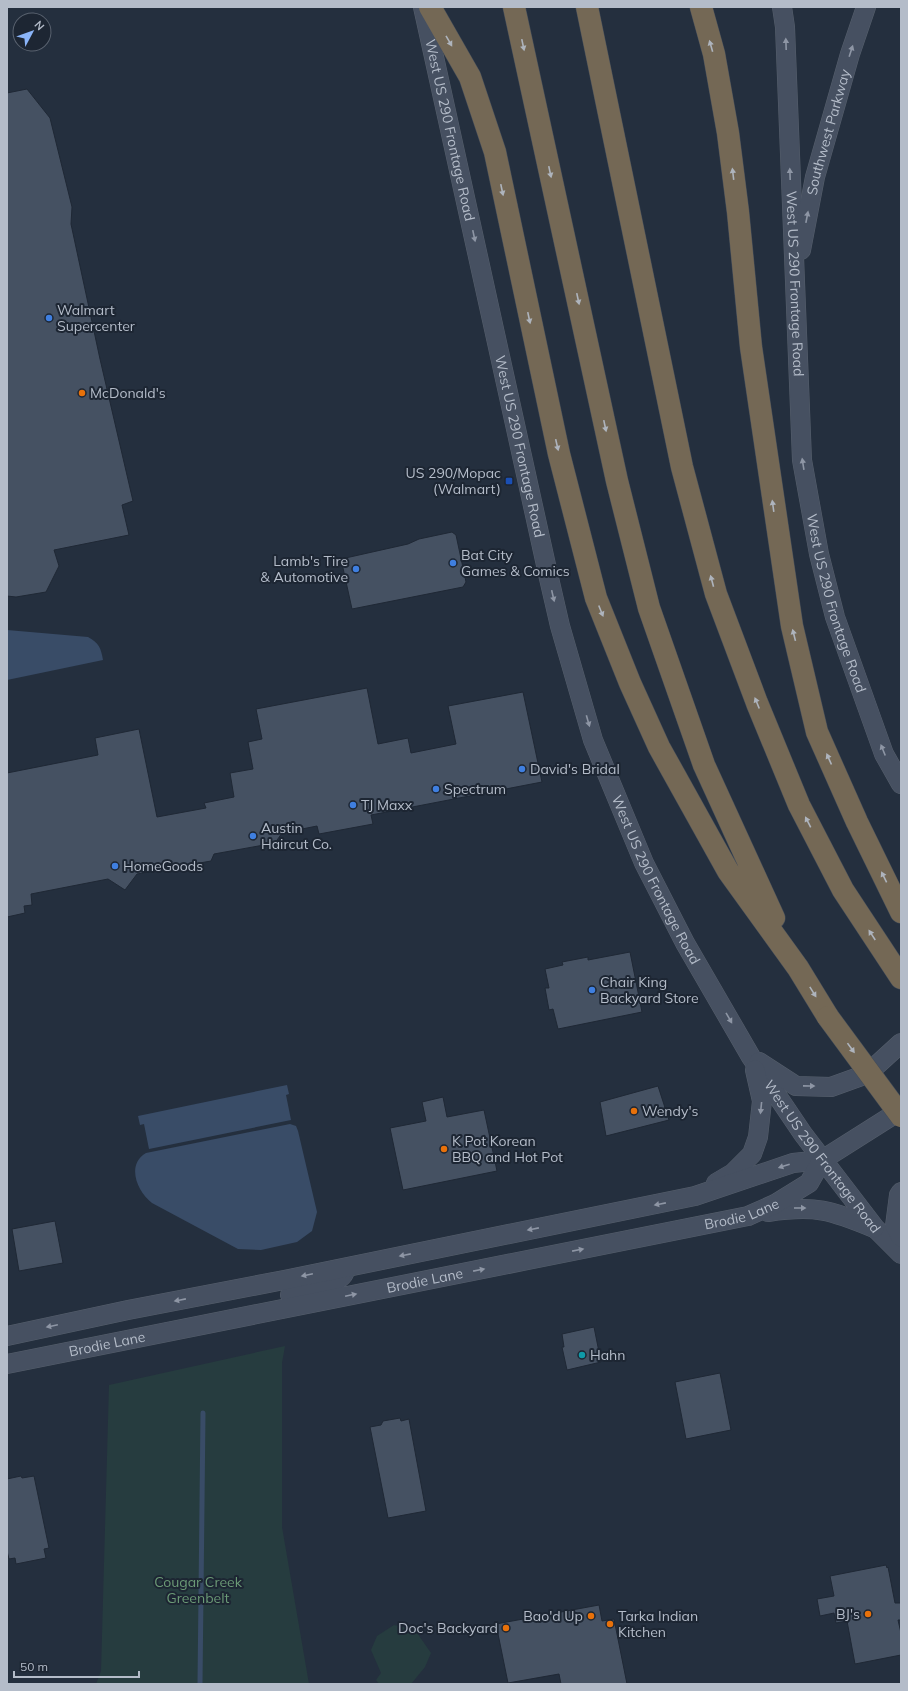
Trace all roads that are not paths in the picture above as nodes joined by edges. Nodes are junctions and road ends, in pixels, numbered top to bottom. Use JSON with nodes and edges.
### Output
{"nodes":[{"id":1,"x":423,"y":7,"type":"edge"},
{"id":2,"x":430,"y":7,"type":"edge"},
{"id":3,"x":514,"y":7,"type":"edge"},
{"id":4,"x":587,"y":7,"type":"edge"},
{"id":5,"x":701,"y":7,"type":"edge"},
{"id":6,"x":782,"y":7,"type":"edge"},
{"id":7,"x":866,"y":7,"type":"edge"},
{"id":8,"x":795,"y":283,"type":"junction"},
{"id":9,"x":901,"y":784,"type":"edge"},
{"id":10,"x":901,"y":912,"type":"edge"},
{"id":11,"x":798,"y":968,"type":"junction"},
{"id":12,"x":897,"y":973,"type":"edge"},
{"id":13,"x":901,"y":1043,"type":"edge"},
{"id":14,"x":751,"y":1057,"type":"junction"},
{"id":15,"x":901,"y":1110,"type":"edge"},
{"id":16,"x":901,"y":1116,"type":"edge"},
{"id":17,"x":822,"y":1160,"type":"junction"},
{"id":18,"x":901,"y":1192,"type":"edge"},
{"id":19,"x":695,"y":1196,"type":"junction"},
{"id":20,"x":748,"y":1216,"type":"junction"},
{"id":21,"x":875,"y":1228,"type":"junction"},
{"id":22,"x":901,"y":1237,"type":"edge"},
{"id":23,"x":901,"y":1254,"type":"edge"},
{"id":24,"x":346,"y":1267,"type":"junction"},
{"id":25,"x":229,"y":1320,"type":"junction"},
{"id":26,"x":7,"y":1336,"type":"edge"},
{"id":27,"x":7,"y":1364,"type":"edge"}],
"edges":[{"from":1,"to":14,"type":"main road","name":"West US 290 Frontage Road","one_way":true},
{"from":2,"to":11,"type":"highway","one_way":true},
{"from":3,"to":11,"type":"highway","one_way":true},
{"from":12,"to":4,"type":"highway","one_way":true},
{"from":10,"to":5,"type":"highway","one_way":true},
{"from":8,"to":6,"type":"main road","name":"West US 290 Frontage Road","one_way":true},
{"from":8,"to":7,"type":"main road","name":"Southwest Parkway","one_way":true},
{"from":9,"to":8,"type":"main road","name":"West US 290 Frontage Road","one_way":true},
{"from":11,"to":16,"type":"highway","one_way":true,"bridge":true},
{"from":14,"to":13,"type":"main road","one_way":true},
{"from":14,"to":17,"type":"main road","name":"West US 290 Frontage Road"},
{"from":14,"to":19,"type":"main road","one_way":true},
{"from":15,"to":17,"type":"main road","name":"Brodie Lane"},
{"from":17,"to":19,"type":"main road","name":"Brodie Lane","one_way":true},
{"from":17,"to":20,"type":"main road","name":"Brodie Lane"},
{"from":17,"to":21,"type":"main road","name":"West US 290 Frontage Road"},
{"from":18,"to":22,"type":"main road"},
{"from":19,"to":24,"type":"main road","name":"Brodie Lane","one_way":true},
{"from":20,"to":21,"type":"main road","one_way":true},
{"from":25,"to":20,"type":"main road","name":"Brodie Lane","one_way":true},
{"from":21,"to":23,"type":"main road","name":"West US 290 Frontage Road"},
{"from":24,"to":25,"type":"main road"},
{"from":24,"to":26,"type":"main road","name":"Brodie Lane","one_way":true},
{"from":25,"to":27,"type":"main road","name":"Brodie Lane"}]}
